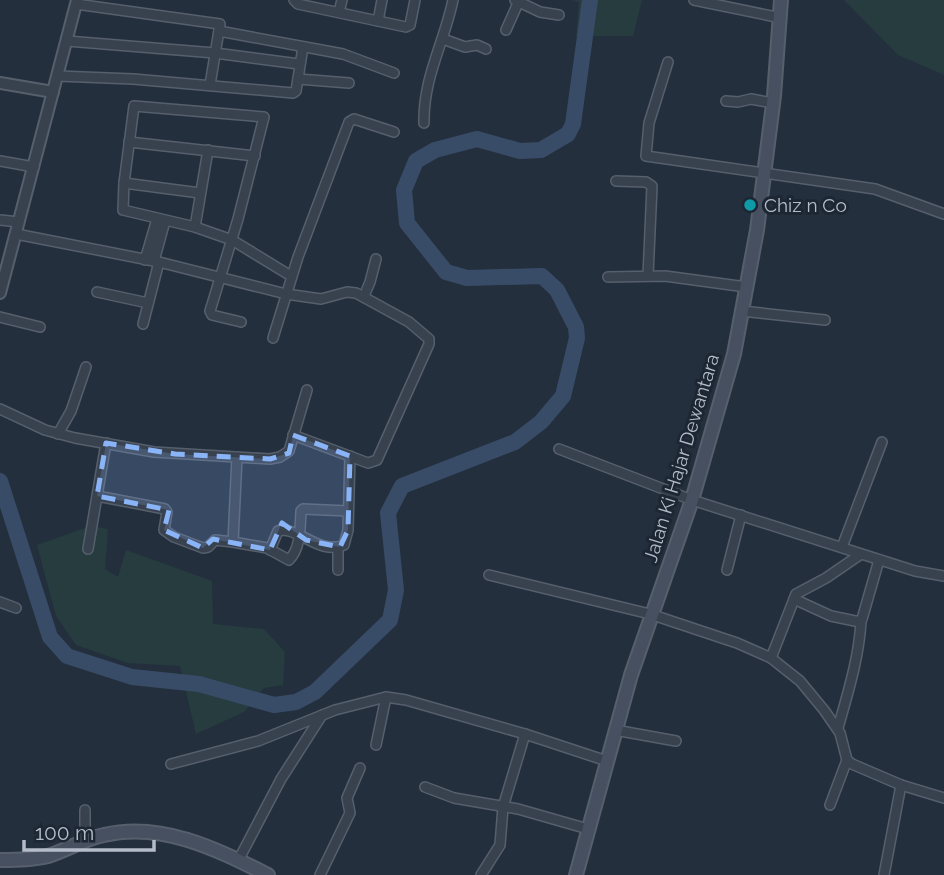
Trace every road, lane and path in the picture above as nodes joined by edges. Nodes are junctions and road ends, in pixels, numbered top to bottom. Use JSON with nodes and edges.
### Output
{"nodes":[{"id":1,"x":294,"y":0,"type":"edge"},
{"id":2,"x":342,"y":0,"type":"edge"},
{"id":3,"x":383,"y":0,"type":"edge"},
{"id":4,"x":415,"y":0,"type":"edge"},
{"id":5,"x":453,"y":0,"type":"edge"},
{"id":6,"x":694,"y":0,"type":"edge"},
{"id":7,"x":781,"y":0,"type":"edge"},
{"id":8,"x":517,"y":1,"type":"edge"},
{"id":9,"x":76,"y":2,"type":"edge"},
{"id":10,"x":339,"y":12,"type":"junction"},
{"id":11,"x":559,"y":15,"type":"dead end"},
{"id":12,"x":781,"y":18,"type":"junction"},
{"id":13,"x":378,"y":21,"type":"junction"},
{"id":14,"x":506,"y":30,"type":"dead end"},
{"id":15,"x":219,"y":32,"type":"junction"},
{"id":16,"x":443,"y":39,"type":"junction"},
{"id":17,"x":67,"y":41,"type":"junction"},
{"id":18,"x":303,"y":47,"type":"junction"},
{"id":19,"x":486,"y":48,"type":"dead end"},
{"id":20,"x":215,"y":53,"type":"junction"},
{"id":21,"x":668,"y":62,"type":"dead end"},
{"id":22,"x":299,"y":64,"type":"junction"},
{"id":23,"x":394,"y":73,"type":"dead end"},
{"id":24,"x":58,"y":76,"type":"junction"},
{"id":25,"x":298,"y":79,"type":"junction"},
{"id":26,"x":0,"y":83,"type":"edge"},
{"id":27,"x":349,"y":83,"type":"dead end"},
{"id":28,"x":210,"y":85,"type":"junction"},
{"id":29,"x":53,"y":92,"type":"junction"},
{"id":30,"x":726,"y":101,"type":"dead end"},
{"id":31,"x":773,"y":103,"type":"junction"},
{"id":32,"x":424,"y":123,"type":"dead end"},
{"id":33,"x":394,"y":132,"type":"dead end"},
{"id":34,"x":129,"y":142,"type":"junction"},
{"id":35,"x":208,"y":150,"type":"junction"},
{"id":36,"x":254,"y":156,"type":"junction"},
{"id":37,"x":0,"y":161,"type":"edge"},
{"id":38,"x":34,"y":167,"type":"junction"},
{"id":39,"x":763,"y":172,"type":"junction"},
{"id":40,"x":616,"y":181,"type":"dead end"},
{"id":41,"x":124,"y":183,"type":"junction"},
{"id":42,"x":200,"y":193,"type":"junction"},
{"id":43,"x":944,"y":214,"type":"edge"},
{"id":44,"x":0,"y":220,"type":"edge"},
{"id":45,"x":161,"y":220,"type":"junction"},
{"id":46,"x":19,"y":222,"type":"junction"},
{"id":47,"x":195,"y":227,"type":"junction"},
{"id":48,"x":16,"y":234,"type":"junction"},
{"id":49,"x":232,"y":240,"type":"junction"},
{"id":50,"x":376,"y":259,"type":"dead end"},
{"id":51,"x":153,"y":261,"type":"junction"},
{"id":52,"x":291,"y":275,"type":"junction"},
{"id":53,"x":221,"y":276,"type":"junction"},
{"id":54,"x":608,"y":276,"type":"dead end"},
{"id":55,"x":648,"y":276,"type":"junction"},
{"id":56,"x":746,"y":287,"type":"junction"},
{"id":57,"x":97,"y":292,"type":"dead end"},
{"id":58,"x":0,"y":293,"type":"edge"},
{"id":59,"x":286,"y":294,"type":"junction"},
{"id":60,"x":364,"y":296,"type":"junction"},
{"id":61,"x":148,"y":303,"type":"junction"},
{"id":62,"x":742,"y":311,"type":"junction"},
{"id":63,"x":0,"y":317,"type":"edge"},
{"id":64,"x":825,"y":320,"type":"dead end"},
{"id":65,"x":241,"y":322,"type":"dead end"},
{"id":66,"x":143,"y":324,"type":"dead end"},
{"id":67,"x":40,"y":327,"type":"dead end"},
{"id":68,"x":273,"y":338,"type":"dead end"},
{"id":69,"x":86,"y":367,"type":"dead end"},
{"id":70,"x":307,"y":390,"type":"dead end"},
{"id":71,"x":0,"y":409,"type":"edge"},
{"id":72,"x":58,"y":434,"type":"junction"},
{"id":73,"x":293,"y":435,"type":"junction"},
{"id":74,"x":882,"y":442,"type":"dead end"},
{"id":75,"x":106,"y":443,"type":"junction"},
{"id":76,"x":559,"y":449,"type":"dead end"},
{"id":77,"x":350,"y":456,"type":"junction"},
{"id":78,"x":237,"y":457,"type":"junction"},
{"id":79,"x":96,"y":496,"type":"junction"},
{"id":80,"x":692,"y":500,"type":"junction"},
{"id":81,"x":348,"y":511,"type":"junction"},
{"id":82,"x":741,"y":515,"type":"junction"},
{"id":83,"x":299,"y":536,"type":"junction"},
{"id":84,"x":233,"y":542,"type":"junction"},
{"id":85,"x":338,"y":547,"type":"junction"},
{"id":86,"x":842,"y":547,"type":"junction"},
{"id":87,"x":88,"y":549,"type":"dead end"},
{"id":88,"x":270,"y":550,"type":"junction"},
{"id":89,"x":861,"y":554,"type":"junction"},
{"id":90,"x":879,"y":560,"type":"junction"},
{"id":91,"x":338,"y":570,"type":"dead end"},
{"id":92,"x":727,"y":570,"type":"dead end"},
{"id":93,"x":489,"y":575,"type":"dead end"},
{"id":94,"x":944,"y":576,"type":"edge"},
{"id":95,"x":794,"y":599,"type":"junction"},
{"id":96,"x":0,"y":602,"type":"edge"},
{"id":97,"x":16,"y":608,"type":"dead end"},
{"id":98,"x":650,"y":614,"type":"junction"},
{"id":99,"x":861,"y":621,"type":"junction"},
{"id":100,"x":771,"y":658,"type":"junction"},
{"id":101,"x":386,"y":697,"type":"junction"},
{"id":102,"x":322,"y":715,"type":"junction"},
{"id":103,"x":838,"y":728,"type":"junction"},
{"id":104,"x":615,"y":730,"type":"junction"},
{"id":105,"x":526,"y":734,"type":"junction"},
{"id":106,"x":676,"y":741,"type":"dead end"},
{"id":107,"x":376,"y":745,"type":"dead end"},
{"id":108,"x":847,"y":760,"type":"junction"},
{"id":109,"x":607,"y":761,"type":"junction"},
{"id":110,"x":171,"y":764,"type":"dead end"},
{"id":111,"x":360,"y":768,"type":"dead end"},
{"id":112,"x":901,"y":785,"type":"junction"},
{"id":113,"x":425,"y":786,"type":"dead end"},
{"id":114,"x":944,"y":798,"type":"edge"},
{"id":115,"x":830,"y":805,"type":"dead end"},
{"id":116,"x":503,"y":807,"type":"junction"},
{"id":117,"x":85,"y":810,"type":"dead end"},
{"id":118,"x":588,"y":829,"type":"junction"},
{"id":119,"x":85,"y":841,"type":"junction"},
{"id":120,"x":239,"y":859,"type":"junction"},
{"id":121,"x":0,"y":860,"type":"edge"},
{"id":122,"x":257,"y":873,"type":"edge"},
{"id":123,"x":320,"y":875,"type":"edge"},
{"id":124,"x":481,"y":875,"type":"edge"},
{"id":125,"x":576,"y":875,"type":"edge"},
{"id":126,"x":884,"y":875,"type":"edge"}],
"edges":[{"from":1,"to":10,"type":"street"},
{"from":2,"to":10,"type":"street"},
{"from":3,"to":13,"type":"street"},
{"from":4,"to":13,"type":"street"},
{"from":5,"to":16,"type":"street"},
{"from":6,"to":12,"type":"street"},
{"from":7,"to":12,"type":"main road","name":"Jalan Ki Hajar Dewantara"},
{"from":8,"to":11,"type":"street"},
{"from":8,"to":14,"type":"street"},
{"from":9,"to":15,"type":"street"},
{"from":9,"to":17,"type":"street"},
{"from":10,"to":13,"type":"street"},
{"from":12,"to":31,"type":"main road","name":"Jalan Ki Hajar Dewantara"},
{"from":15,"to":18,"type":"street"},
{"from":15,"to":20,"type":"street"},
{"from":16,"to":19,"type":"street"},
{"from":16,"to":32,"type":"street"},
{"from":17,"to":20,"type":"street"},
{"from":17,"to":24,"type":"street"},
{"from":18,"to":22,"type":"street"},
{"from":18,"to":23,"type":"street"},
{"from":20,"to":22,"type":"street"},
{"from":20,"to":28,"type":"street"},
{"from":21,"to":39,"type":"street"},
{"from":22,"to":25,"type":"street"},
{"from":24,"to":28,"type":"street"},
{"from":24,"to":29,"type":"street"},
{"from":25,"to":27,"type":"street"},
{"from":25,"to":28,"type":"street"},
{"from":26,"to":29,"type":"street"},
{"from":29,"to":38,"type":"street"},
{"from":30,"to":31,"type":"street"},
{"from":31,"to":39,"type":"main road","name":"Jalan Ki Hajar Dewantara"},
{"from":33,"to":52,"type":"street"},
{"from":34,"to":35,"type":"street"},
{"from":34,"to":36,"type":"street"},
{"from":34,"to":41,"type":"street"},
{"from":35,"to":36,"type":"street"},
{"from":35,"to":42,"type":"street"},
{"from":36,"to":49,"type":"street"},
{"from":37,"to":38,"type":"street"},
{"from":38,"to":46,"type":"street"},
{"from":39,"to":43,"type":"street"},
{"from":39,"to":56,"type":"main road","name":"Jalan Ki Hajar Dewantara"},
{"from":40,"to":55,"type":"street"},
{"from":41,"to":42,"type":"street"},
{"from":41,"to":45,"type":"street"},
{"from":42,"to":47,"type":"street"},
{"from":44,"to":46,"type":"street"},
{"from":45,"to":47,"type":"street"},
{"from":45,"to":51,"type":"street"},
{"from":46,"to":48,"type":"street"},
{"from":47,"to":49,"type":"street"},
{"from":48,"to":51,"type":"street"},
{"from":48,"to":58,"type":"street"},
{"from":49,"to":52,"type":"street"},
{"from":49,"to":53,"type":"street"},
{"from":50,"to":60,"type":"street"},
{"from":51,"to":53,"type":"street"},
{"from":51,"to":61,"type":"street"},
{"from":52,"to":59,"type":"street"},
{"from":53,"to":59,"type":"street"},
{"from":53,"to":65,"type":"street"},
{"from":54,"to":55,"type":"street"},
{"from":55,"to":56,"type":"street"},
{"from":56,"to":62,"type":"main road","name":"Jalan Ki Hajar Dewantara"},
{"from":57,"to":61,"type":"street"},
{"from":59,"to":60,"type":"street"},
{"from":59,"to":68,"type":"street"},
{"from":60,"to":77,"type":"street"},
{"from":61,"to":66,"type":"street"},
{"from":62,"to":64,"type":"street"},
{"from":62,"to":80,"type":"main road","name":"Jalan Ki Hajar Dewantara"},
{"from":63,"to":67,"type":"street"},
{"from":69,"to":72,"type":"street"},
{"from":70,"to":73,"type":"street"},
{"from":71,"to":72,"type":"street"},
{"from":72,"to":75,"type":"street"},
{"from":73,"to":77,"type":"street"},
{"from":73,"to":78,"type":"street"},
{"from":74,"to":86,"type":"street"},
{"from":75,"to":78,"type":"street"},
{"from":75,"to":79,"type":"street"},
{"from":76,"to":80,"type":"street"},
{"from":77,"to":81,"type":"street"},
{"from":78,"to":84,"type":"street"},
{"from":79,"to":84,"type":"street"},
{"from":79,"to":87,"type":"street"},
{"from":80,"to":82,"type":"street"},
{"from":80,"to":98,"type":"main road","name":"Jalan Ki Hajar Dewantara"},
{"from":81,"to":83,"type":"street"},
{"from":81,"to":85,"type":"street"},
{"from":82,"to":86,"type":"street"},
{"from":82,"to":92,"type":"street"},
{"from":83,"to":85,"type":"street"},
{"from":83,"to":88,"type":"street"},
{"from":83,"to":88,"type":"street"},
{"from":84,"to":88,"type":"street"},
{"from":85,"to":91,"type":"street"},
{"from":86,"to":89,"type":"street"},
{"from":89,"to":90,"type":"street"},
{"from":89,"to":95,"type":"street"},
{"from":90,"to":94,"type":"street"},
{"from":90,"to":99,"type":"street"},
{"from":93,"to":98,"type":"street"},
{"from":95,"to":99,"type":"street"},
{"from":95,"to":100,"type":"street"},
{"from":96,"to":97,"type":"street"},
{"from":98,"to":100,"type":"street"},
{"from":98,"to":104,"type":"main road","name":"Jalan Ki Hajar Dewantara"},
{"from":99,"to":103,"type":"street"},
{"from":100,"to":103,"type":"street"},
{"from":101,"to":102,"type":"street"},
{"from":101,"to":105,"type":"street"},
{"from":101,"to":107,"type":"street"},
{"from":102,"to":110,"type":"street"},
{"from":102,"to":120,"type":"street"},
{"from":103,"to":108,"type":"street"},
{"from":104,"to":106,"type":"street"},
{"from":104,"to":109,"type":"main road","name":"Jalan Ki Hajar Dewantara"},
{"from":105,"to":109,"type":"street"},
{"from":105,"to":116,"type":"street"},
{"from":108,"to":112,"type":"street"},
{"from":108,"to":115,"type":"street"},
{"from":109,"to":118,"type":"main road","name":"Jalan Ki Hajar Dewantara"},
{"from":111,"to":123,"type":"street"},
{"from":112,"to":114,"type":"street"},
{"from":112,"to":126,"type":"street"},
{"from":113,"to":116,"type":"street"},
{"from":116,"to":118,"type":"street"},
{"from":116,"to":124,"type":"street"},
{"from":117,"to":119,"type":"street"},
{"from":118,"to":125,"type":"main road","name":"Jalan Ki Hajar Dewantara"},
{"from":119,"to":120,"type":"main road"},
{"from":119,"to":121,"type":"main road"},
{"from":120,"to":122,"type":"main road"}]}
